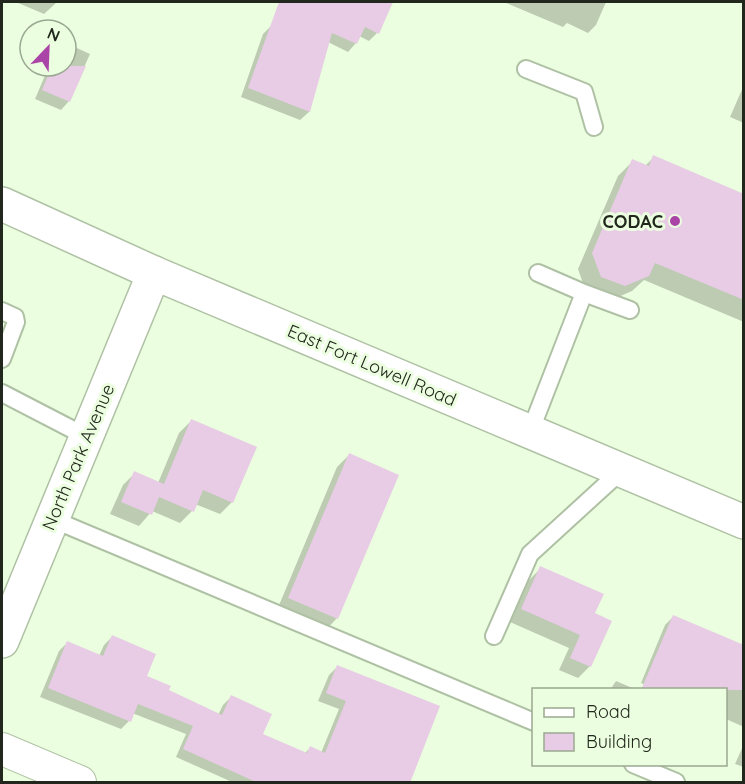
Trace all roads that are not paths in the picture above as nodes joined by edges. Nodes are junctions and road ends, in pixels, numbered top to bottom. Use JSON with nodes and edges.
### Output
{"nodes":[{"id":1,"x":526,"y":69,"type":"dead end"},
{"id":2,"x":594,"y":127,"type":"dead end"},
{"id":3,"x":2,"y":204,"type":"edge"},
{"id":4,"x":154,"y":273,"type":"junction"},
{"id":5,"x":538,"y":273,"type":"dead end"},
{"id":6,"x":584,"y":293,"type":"junction"},
{"id":7,"x":630,"y":310,"type":"dead end"},
{"id":8,"x":2,"y":311,"type":"edge"},
{"id":9,"x":2,"y":359,"type":"edge"},
{"id":10,"x":2,"y":393,"type":"edge"},
{"id":11,"x":530,"y":432,"type":"junction"},
{"id":12,"x":87,"y":437,"type":"junction"},
{"id":13,"x":622,"y":470,"type":"junction"},
{"id":14,"x":52,"y":519,"type":"junction"},
{"id":15,"x":744,"y":522,"type":"edge"},
{"id":16,"x":494,"y":636,"type":"dead end"},
{"id":17,"x":2,"y":641,"type":"edge"},
{"id":18,"x":532,"y":721,"type":"edge"},
{"id":19,"x":2,"y":749,"type":"edge"},
{"id":20,"x":635,"y":766,"type":"edge"},
{"id":21,"x":80,"y":783,"type":"edge"},
{"id":22,"x":676,"y":783,"type":"edge"}],
"edges":[{"from":1,"to":2,"type":"lane"},
{"from":3,"to":4,"type":"main road","name":"East Fort Lowell Road"},
{"from":4,"to":11,"type":"main road","name":"East Fort Lowell Road"},
{"from":4,"to":12,"type":"main road","name":"North Park Avenue"},
{"from":5,"to":6,"type":"lane"},
{"from":6,"to":7,"type":"lane"},
{"from":6,"to":11,"type":"lane"},
{"from":8,"to":9,"type":"lane"},
{"from":10,"to":12,"type":"lane"},
{"from":11,"to":13,"type":"main road","name":"East Fort Lowell Road"},
{"from":12,"to":14,"type":"main road","name":"North Park Avenue"},
{"from":13,"to":15,"type":"main road","name":"East Fort Lowell Road"},
{"from":13,"to":16,"type":"lane"},
{"from":14,"to":17,"type":"main road","name":"North Park Avenue"},
{"from":14,"to":18,"type":"lane"},
{"from":19,"to":21,"type":"street"},
{"from":20,"to":22,"type":"lane"}]}
